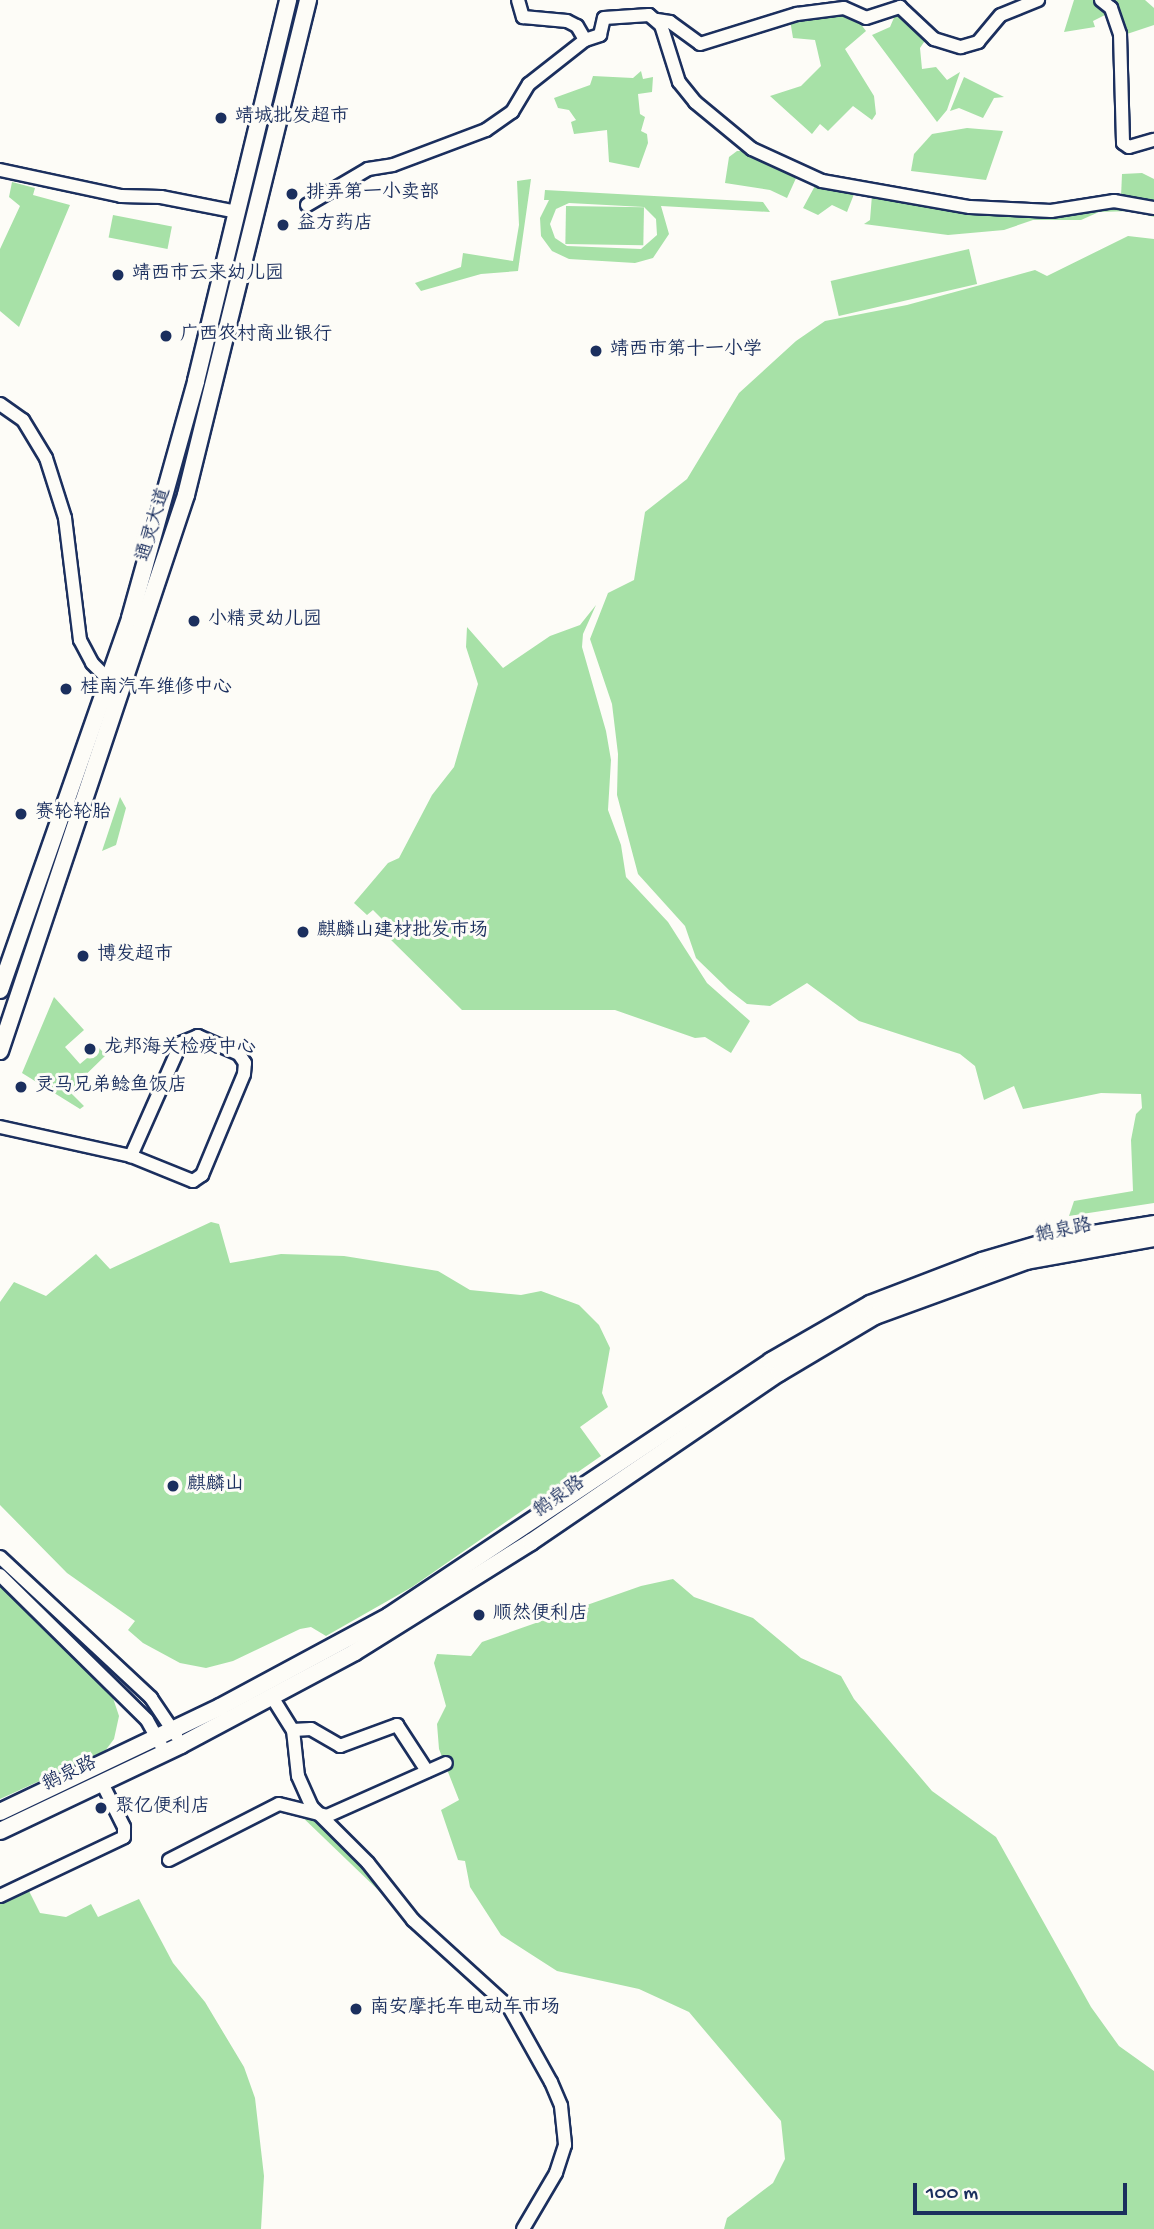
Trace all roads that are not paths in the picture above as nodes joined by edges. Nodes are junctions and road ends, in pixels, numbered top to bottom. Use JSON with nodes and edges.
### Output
{"nodes":[{"id":1,"x":288,"y":0,"type":"edge"},
{"id":2,"x":308,"y":0,"type":"edge"},
{"id":3,"x":518,"y":0,"type":"edge"},
{"id":4,"x":1038,"y":0,"type":"edge"},
{"id":5,"x":1101,"y":0,"type":"edge"},
{"id":6,"x":901,"y":4,"type":"edge"},
{"id":7,"x":657,"y":20,"type":"junction"},
{"id":8,"x":585,"y":40,"type":"junction"},
{"id":9,"x":1154,"y":140,"type":"edge"},
{"id":10,"x":0,"y":170,"type":"edge"},
{"id":11,"x":307,"y":205,"type":"dead end"},
{"id":12,"x":1154,"y":208,"type":"edge"},
{"id":13,"x":237,"y":212,"type":"junction"},
{"id":14,"x":0,"y":404,"type":"edge"},
{"id":15,"x":109,"y":680,"type":"junction"},
{"id":16,"x":4,"y":968,"type":"edge"},
{"id":17,"x":27,"y":976,"type":"junction"},
{"id":18,"x":0,"y":988,"type":"edge"},
{"id":19,"x":20,"y":994,"type":"junction"},
{"id":20,"x":0,"y":1051,"type":"edge"},
{"id":21,"x":0,"y":1127,"type":"edge"},
{"id":22,"x":131,"y":1156,"type":"junction"},
{"id":23,"x":1154,"y":1224,"type":"edge"},
{"id":24,"x":1154,"y":1238,"type":"edge"},
{"id":25,"x":0,"y":1558,"type":"edge"},
{"id":26,"x":0,"y":1575,"type":"edge"},
{"id":27,"x":272,"y":1697,"type":"junction"},
{"id":28,"x":173,"y":1727,"type":"junction"},
{"id":29,"x":293,"y":1730,"type":"junction"},
{"id":30,"x":157,"y":1735,"type":"junction"},
{"id":31,"x":181,"y":1745,"type":"junction"},
{"id":32,"x":165,"y":1753,"type":"junction"},
{"id":33,"x":446,"y":1763,"type":"dead end"},
{"id":34,"x":427,"y":1771,"type":"junction"},
{"id":35,"x":102,"y":1783,"type":"junction"},
{"id":36,"x":0,"y":1812,"type":"edge"},
{"id":37,"x":317,"y":1813,"type":"junction"},
{"id":38,"x":0,"y":1831,"type":"edge"},
{"id":39,"x":169,"y":1860,"type":"dead end"},
{"id":40,"x":0,"y":1896,"type":"edge"},
{"id":41,"x":523,"y":2229,"type":"edge"}],
"edges":[{"from":1,"to":13,"type":"main road","name":"通灵大道"},
{"from":2,"to":17,"type":"main road","name":"通灵大道"},
{"from":3,"to":8,"type":"street"},
{"from":4,"to":6,"type":"street"},
{"from":5,"to":9,"type":"street"},
{"from":6,"to":7,"type":"street"},
{"from":7,"to":8,"type":"street"},
{"from":7,"to":12,"type":"street"},
{"from":8,"to":11,"type":"street"},
{"from":10,"to":13,"type":"street"},
{"from":13,"to":15,"type":"main road","name":"通灵大道"},
{"from":14,"to":15,"type":"street"},
{"from":15,"to":16,"type":"main road","name":"通灵大道"},
{"from":16,"to":17,"type":"main road"},
{"from":16,"to":18,"type":"main road","name":"通灵大道"},
{"from":17,"to":19,"type":"main road","name":"通灵大道"},
{"from":18,"to":19,"type":"main road"},
{"from":19,"to":20,"type":"main road","name":"通灵大道"},
{"from":21,"to":22,"type":"street"},
{"from":22,"to":22,"type":"street"},
{"from":23,"to":28,"type":"main road","name":"鹅泉路"},
{"from":24,"to":27,"type":"main road","name":"鹅泉路"},
{"from":25,"to":28,"type":"street"},
{"from":26,"to":30,"type":"street"},
{"from":27,"to":29,"type":"street"},
{"from":27,"to":31,"type":"main road","name":"鹅泉路"},
{"from":28,"to":30,"type":"main road","name":"鹅泉路"},
{"from":28,"to":31,"type":"street"},
{"from":29,"to":34,"type":"street"},
{"from":29,"to":37,"type":"street"},
{"from":30,"to":32,"type":"street"},
{"from":30,"to":36,"type":"main road","name":"鹅泉路"},
{"from":31,"to":32,"type":"main road","name":"鹅泉路"},
{"from":32,"to":35,"type":"main road","name":"鹅泉路"},
{"from":33,"to":34,"type":"street"},
{"from":34,"to":37,"type":"street"},
{"from":35,"to":38,"type":"main road","name":"鹅泉路"},
{"from":35,"to":40,"type":"street"},
{"from":37,"to":39,"type":"street"},
{"from":37,"to":41,"type":"street"}]}
